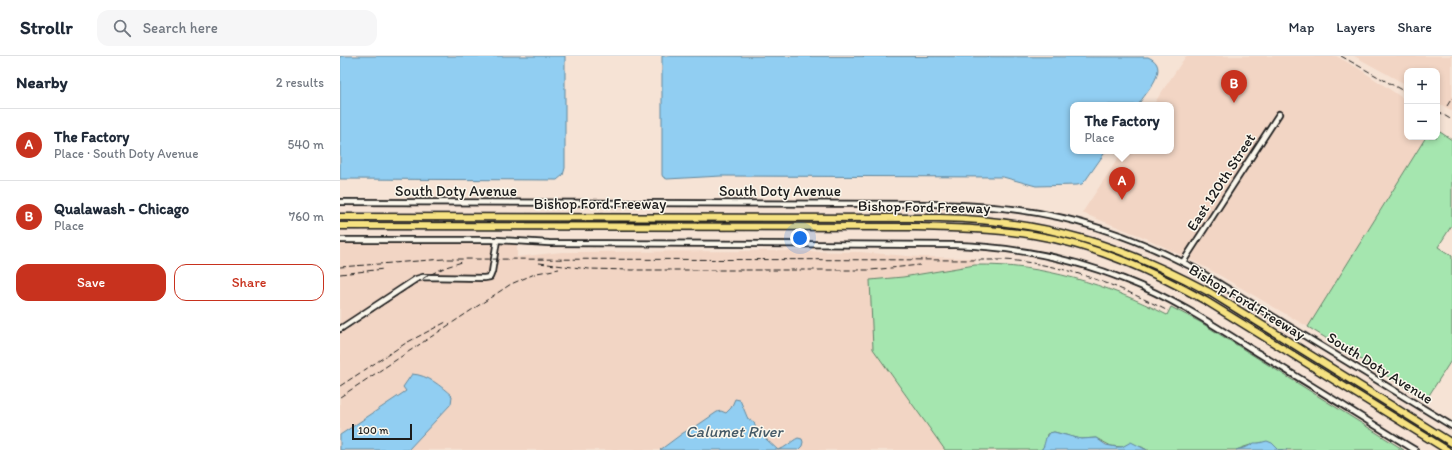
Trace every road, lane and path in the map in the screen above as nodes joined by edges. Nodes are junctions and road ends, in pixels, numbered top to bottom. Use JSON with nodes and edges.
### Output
{"nodes":[{"id":1,"x":1279,"y":114,"type":"dead end"},
{"id":2,"x":340,"y":202,"type":"edge"},
{"id":3,"x":340,"y":217,"type":"edge"},
{"id":4,"x":340,"y":226,"type":"edge"},
{"id":5,"x":340,"y":240,"type":"edge"},
{"id":6,"x":496,"y":240,"type":"junction"},
{"id":7,"x":1183,"y":262,"type":"junction"},
{"id":8,"x":340,"y":329,"type":"edge"},
{"id":9,"x":1452,"y":426,"type":"edge"},
{"id":10,"x":1452,"y":443,"type":"edge"},
{"id":11,"x":1415,"y":450,"type":"edge"},
{"id":12,"x":1447,"y":450,"type":"edge"}],
"edges":[{"from":1,"to":7,"type":"street","name":"East 120th Street"},
{"from":2,"to":7,"type":"street","name":"South Doty Avenue"},
{"from":3,"to":10,"type":"highway","name":"Bishop Ford Freeway"},
{"from":4,"to":12,"type":"highway","name":"Bishop Ford Freeway"},
{"from":5,"to":6,"type":"street"},
{"from":6,"to":8,"type":"street"},
{"from":6,"to":11,"type":"street"},
{"from":7,"to":9,"type":"street","name":"South Doty Avenue"}]}
